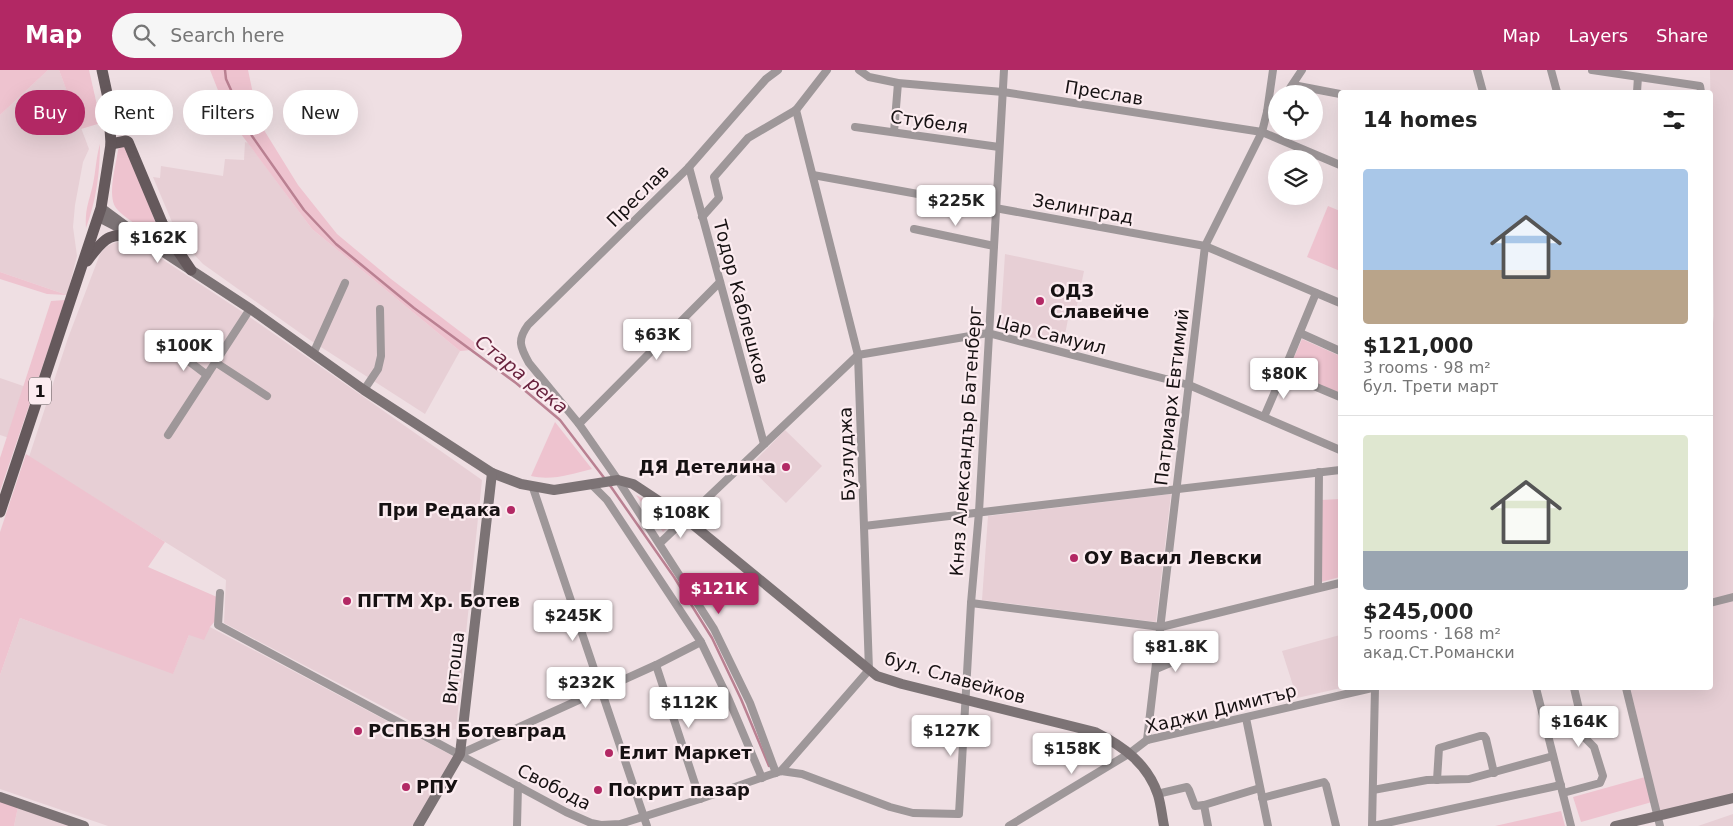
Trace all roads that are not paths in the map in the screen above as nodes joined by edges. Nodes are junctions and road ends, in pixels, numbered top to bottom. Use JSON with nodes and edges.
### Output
{"nodes":[{"id":1,"x":102,"y":70,"type":"edge"},
{"id":2,"x":778,"y":70,"type":"edge"},
{"id":3,"x":827,"y":70,"type":"edge"},
{"id":4,"x":859,"y":70,"type":"edge"},
{"id":5,"x":1004,"y":70,"type":"edge"},
{"id":6,"x":1273,"y":70,"type":"edge"},
{"id":7,"x":1302,"y":70,"type":"edge"},
{"id":8,"x":1477,"y":70,"type":"edge"},
{"id":9,"x":1551,"y":70,"type":"edge"},
{"id":10,"x":1592,"y":70,"type":"edge"},
{"id":11,"x":1638,"y":77,"type":"junction"},
{"id":12,"x":898,"y":83,"type":"junction"},
{"id":13,"x":1293,"y":85,"type":"edge"},
{"id":14,"x":1700,"y":89,"type":"edge"},
{"id":15,"x":1482,"y":90,"type":"edge"},
{"id":16,"x":1556,"y":90,"type":"edge"},
{"id":17,"x":1637,"y":90,"type":"edge"},
{"id":18,"x":1323,"y":91,"type":"edge"},
{"id":19,"x":1003,"y":92,"type":"junction"},
{"id":20,"x":1338,"y":94,"type":"edge"},
{"id":21,"x":796,"y":110,"type":"junction"},
{"id":22,"x":1267,"y":112,"type":"joint"},
{"id":23,"x":855,"y":127,"type":"dead end"},
{"id":24,"x":894,"y":132,"type":"junction"},
{"id":25,"x":1262,"y":132,"type":"junction"},
{"id":26,"x":111,"y":144,"type":"junction"},
{"id":27,"x":999,"y":146,"type":"junction"},
{"id":28,"x":1338,"y":165,"type":"edge"},
{"id":29,"x":689,"y":167,"type":"junction"},
{"id":30,"x":812,"y":175,"type":"junction"},
{"id":31,"x":996,"y":208,"type":"junction"},
{"id":32,"x":100,"y":212,"type":"junction"},
{"id":33,"x":702,"y":217,"type":"junction"},
{"id":34,"x":162,"y":223,"type":"junction"},
{"id":35,"x":914,"y":229,"type":"dead end"},
{"id":36,"x":139,"y":236,"type":"junction"},
{"id":37,"x":994,"y":246,"type":"junction"},
{"id":38,"x":1205,"y":246,"type":"junction"},
{"id":39,"x":191,"y":270,"type":"junction"},
{"id":40,"x":80,"y":271,"type":"junction"},
{"id":41,"x":720,"y":282,"type":"junction"},
{"id":42,"x":345,"y":283,"type":"dead end"},
{"id":43,"x":1316,"y":293,"type":"junction"},
{"id":44,"x":1338,"y":302,"type":"edge"},
{"id":45,"x":250,"y":309,"type":"junction"},
{"id":46,"x":380,"y":309,"type":"dead end"},
{"id":47,"x":1300,"y":333,"type":"junction"},
{"id":48,"x":988,"y":334,"type":"junction"},
{"id":49,"x":1338,"y":349,"type":"edge"},
{"id":50,"x":174,"y":350,"type":"dead end"},
{"id":51,"x":313,"y":354,"type":"junction"},
{"id":52,"x":858,"y":355,"type":"junction"},
{"id":53,"x":215,"y":362,"type":"junction"},
{"id":54,"x":1284,"y":374,"type":"junction"},
{"id":55,"x":207,"y":375,"type":"junction"},
{"id":56,"x":1189,"y":385,"type":"junction"},
{"id":57,"x":364,"y":390,"type":"junction"},
{"id":58,"x":267,"y":396,"type":"dead end"},
{"id":59,"x":1338,"y":396,"type":"edge"},
{"id":60,"x":1264,"y":417,"type":"junction"},
{"id":61,"x":579,"y":424,"type":"junction"},
{"id":62,"x":168,"y":435,"type":"dead end"},
{"id":63,"x":764,"y":444,"type":"junction"},
{"id":64,"x":1338,"y":449,"type":"edge"},
{"id":65,"x":1338,"y":470,"type":"edge"},
{"id":66,"x":1319,"y":472,"type":"junction"},
{"id":67,"x":492,"y":473,"type":"junction"},
{"id":68,"x":615,"y":481,"type":"junction"},
{"id":69,"x":596,"y":483,"type":"junction"},
{"id":70,"x":533,"y":488,"type":"junction"},
{"id":71,"x":1177,"y":488,"type":"junction"},
{"id":72,"x":0,"y":512,"type":"edge"},
{"id":73,"x":979,"y":512,"type":"junction"},
{"id":74,"x":686,"y":519,"type":"junction"},
{"id":75,"x":864,"y":526,"type":"junction"},
{"id":76,"x":660,"y":544,"type":"junction"},
{"id":77,"x":1338,"y":583,"type":"edge"},
{"id":78,"x":1318,"y":588,"type":"junction"},
{"id":79,"x":220,"y":593,"type":"dead end"},
{"id":80,"x":1733,"y":597,"type":"edge"},
{"id":81,"x":1713,"y":602,"type":"edge"},
{"id":82,"x":971,"y":603,"type":"junction"},
{"id":83,"x":1161,"y":627,"type":"junction"},
{"id":84,"x":701,"y":642,"type":"junction"},
{"id":85,"x":1187,"y":656,"type":"dead end"},
{"id":86,"x":656,"y":665,"type":"junction"},
{"id":87,"x":1156,"y":669,"type":"junction"},
{"id":88,"x":869,"y":670,"type":"junction"},
{"id":89,"x":602,"y":690,"type":"junction"},
{"id":90,"x":1365,"y":690,"type":"edge"},
{"id":91,"x":1374,"y":690,"type":"edge"},
{"id":92,"x":1537,"y":690,"type":"edge"},
{"id":93,"x":1574,"y":690,"type":"edge"},
{"id":94,"x":1626,"y":690,"type":"edge"},
{"id":95,"x":965,"y":700,"type":"junction"},
{"id":96,"x":1246,"y":718,"type":"junction"},
{"id":97,"x":1147,"y":740,"type":"junction"},
{"id":98,"x":1130,"y":753,"type":"junction"},
{"id":99,"x":460,"y":754,"type":"junction"},
{"id":100,"x":1554,"y":756,"type":"junction"},
{"id":101,"x":779,"y":772,"type":"junction"},
{"id":102,"x":1494,"y":772,"type":"junction"},
{"id":103,"x":762,"y":778,"type":"junction"},
{"id":104,"x":1437,"y":780,"type":"junction"},
{"id":105,"x":518,"y":786,"type":"junction"},
{"id":106,"x":1260,"y":788,"type":"junction"},
{"id":107,"x":1562,"y":789,"type":"junction"},
{"id":108,"x":1373,"y":790,"type":"junction"},
{"id":109,"x":1158,"y":794,"type":"junction"},
{"id":110,"x":0,"y":797,"type":"edge"},
{"id":111,"x":1262,"y":798,"type":"junction"},
{"id":112,"x":1733,"y":798,"type":"edge"},
{"id":113,"x":700,"y":800,"type":"junction"},
{"id":114,"x":1204,"y":805,"type":"junction"},
{"id":115,"x":959,"y":814,"type":"joint"},
{"id":116,"x":644,"y":816,"type":"junction"},
{"id":117,"x":1659,"y":821,"type":"edge"},
{"id":118,"x":1161,"y":825,"type":"edge"},
{"id":119,"x":84,"y":826,"type":"edge"},
{"id":120,"x":418,"y":826,"type":"edge"},
{"id":121,"x":517,"y":826,"type":"edge"},
{"id":122,"x":647,"y":826,"type":"edge"},
{"id":123,"x":1009,"y":826,"type":"edge"},
{"id":124,"x":1208,"y":826,"type":"edge"},
{"id":125,"x":1268,"y":826,"type":"edge"},
{"id":126,"x":1336,"y":826,"type":"edge"},
{"id":127,"x":1373,"y":826,"type":"edge"},
{"id":128,"x":1571,"y":826,"type":"edge"},
{"id":129,"x":1615,"y":826,"type":"edge"}],
"edges":[{"from":1,"to":26,"type":"main road","number":"1"},
{"from":2,"to":29,"type":"street","name":"Преслав"},
{"from":3,"to":21,"type":"street"},
{"from":4,"to":12,"type":"street","name":"Преслав"},
{"from":5,"to":19,"type":"street","name":"Княз Александър Батенберг"},
{"from":6,"to":22,"type":"street","name":"Патриарх Евтимий"},
{"from":7,"to":13,"type":"street"},
{"from":8,"to":15,"type":"street"},
{"from":9,"to":16,"type":"street"},
{"from":10,"to":11,"type":"street"},
{"from":11,"to":14,"type":"street"},
{"from":11,"to":17,"type":"street"},
{"from":12,"to":19,"type":"street","name":"Преслав"},
{"from":12,"to":24,"type":"street"},
{"from":18,"to":20,"type":"street"},
{"from":19,"to":25,"type":"street","name":"Преслав"},
{"from":19,"to":27,"type":"street","name":"Княз Александър Батенберг"},
{"from":21,"to":30,"type":"street","name":"Бузлуджа"},
{"from":21,"to":33,"type":"street"},
{"from":22,"to":25,"type":"street","name":"Патриарх Евтимий"},
{"from":23,"to":24,"type":"street","name":"Стубеля"},
{"from":24,"to":27,"type":"street","name":"Стубеля"},
{"from":25,"to":28,"type":"street","name":"Преслав"},
{"from":25,"to":38,"type":"street","name":"Патриарх Евтимий"},
{"from":26,"to":32,"type":"main road","number":"1"},
{"from":26,"to":34,"type":"main road"},
{"from":27,"to":31,"type":"street","name":"Княз Александър Батенберг"},
{"from":29,"to":33,"type":"street","name":"Тодор Каблешков"},
{"from":29,"to":61,"type":"street","name":"Преслав"},
{"from":30,"to":31,"type":"street","name":"Зелинград"},
{"from":30,"to":52,"type":"street","name":"Бузлуджа"},
{"from":31,"to":37,"type":"street","name":"Княз Александър Батенберг"},
{"from":31,"to":38,"type":"street","name":"Зелинград"},
{"from":32,"to":36,"type":"street"},
{"from":32,"to":40,"type":"main road","number":"1"},
{"from":33,"to":41,"type":"street","name":"Тодор Каблешков"},
{"from":34,"to":36,"type":"main road"},
{"from":34,"to":39,"type":"main road"},
{"from":35,"to":37,"type":"street"},
{"from":36,"to":39,"type":"street"},
{"from":36,"to":40,"type":"main road"},
{"from":37,"to":48,"type":"street","name":"Княз Александър Батенберг"},
{"from":38,"to":43,"type":"street","name":"Зелинград"},
{"from":38,"to":56,"type":"street","name":"Патриарх Евтимий"},
{"from":39,"to":45,"type":"street"},
{"from":40,"to":72,"type":"main road","number":"1"},
{"from":41,"to":61,"type":"street"},
{"from":41,"to":63,"type":"street","name":"Тодор Каблешков"},
{"from":42,"to":51,"type":"street"},
{"from":43,"to":44,"type":"street","name":"Зелинград"},
{"from":43,"to":47,"type":"street"},
{"from":45,"to":51,"type":"street"},
{"from":45,"to":53,"type":"street"},
{"from":46,"to":57,"type":"street"},
{"from":47,"to":49,"type":"street"},
{"from":47,"to":54,"type":"street"},
{"from":48,"to":52,"type":"street","name":"Цар Самуил"},
{"from":48,"to":56,"type":"street","name":"Цар Самуил"},
{"from":48,"to":73,"type":"street","name":"Княз Александър Батенберг"},
{"from":50,"to":55,"type":"street"},
{"from":51,"to":57,"type":"street"},
{"from":52,"to":63,"type":"street"},
{"from":52,"to":75,"type":"street","name":"Бузлуджа"},
{"from":53,"to":55,"type":"street"},
{"from":53,"to":58,"type":"street"},
{"from":54,"to":59,"type":"street"},
{"from":54,"to":60,"type":"street"},
{"from":55,"to":62,"type":"street"},
{"from":56,"to":60,"type":"street","name":"Цар Самуил"},
{"from":56,"to":71,"type":"street","name":"Патриарх Евтимий"},
{"from":57,"to":67,"type":"street"},
{"from":60,"to":64,"type":"street","name":"Цар Самуил"},
{"from":61,"to":68,"type":"street"},
{"from":63,"to":74,"type":"street"},
{"from":65,"to":66,"type":"street"},
{"from":66,"to":71,"type":"street"},
{"from":66,"to":78,"type":"street"},
{"from":67,"to":70,"type":"street"},
{"from":67,"to":99,"type":"street","name":"Витоша"},
{"from":68,"to":69,"type":"street"},
{"from":68,"to":74,"type":"street","name":"бул. Славейков"},
{"from":68,"to":76,"type":"street"},
{"from":69,"to":70,"type":"street"},
{"from":69,"to":84,"type":"street"},
{"from":70,"to":89,"type":"street"},
{"from":71,"to":73,"type":"street"},
{"from":71,"to":83,"type":"street","name":"Патриарх Евтимий"},
{"from":73,"to":75,"type":"street"},
{"from":73,"to":82,"type":"street","name":"Княз Александър Батенберг"},
{"from":74,"to":76,"type":"street"},
{"from":74,"to":88,"type":"street","name":"бул. Славейков"},
{"from":75,"to":88,"type":"street","name":"Бузлуджа"},
{"from":76,"to":101,"type":"street"},
{"from":77,"to":78,"type":"street"},
{"from":78,"to":83,"type":"street"},
{"from":79,"to":99,"type":"street","name":"Свобода"},
{"from":80,"to":81,"type":"street"},
{"from":82,"to":83,"type":"street"},
{"from":82,"to":95,"type":"street","name":"Княз Александър Батенберг"},
{"from":83,"to":87,"type":"street","name":"Патриарх Евтимий"},
{"from":84,"to":86,"type":"street"},
{"from":84,"to":103,"type":"street"},
{"from":85,"to":87,"type":"street"},
{"from":86,"to":89,"type":"street"},
{"from":86,"to":113,"type":"street"},
{"from":87,"to":97,"type":"street","name":"Патриарх Евтимий"},
{"from":88,"to":95,"type":"street","name":"бул. Славейков"},
{"from":88,"to":101,"type":"street"},
{"from":89,"to":99,"type":"street"},
{"from":89,"to":116,"type":"street"},
{"from":90,"to":96,"type":"street","name":"Хаджи Димитър"},
{"from":91,"to":108,"type":"street"},
{"from":92,"to":100,"type":"street"},
{"from":93,"to":107,"type":"street"},
{"from":94,"to":117,"type":"street"},
{"from":95,"to":98,"type":"street","name":"бул. Славейков"},
{"from":95,"to":115,"type":"street","name":"Княз Александър Батенберг"},
{"from":96,"to":97,"type":"street","name":"Хаджи Димитър"},
{"from":96,"to":106,"type":"street"},
{"from":97,"to":98,"type":"street","name":"Хаджи Димитър"},
{"from":98,"to":109,"type":"street","name":"бул. Славейков"},
{"from":98,"to":123,"type":"street","name":"Хаджи Димитър"},
{"from":99,"to":105,"type":"street","name":"Свобода"},
{"from":99,"to":120,"type":"street","name":"Витоша"},
{"from":100,"to":102,"type":"street"},
{"from":100,"to":107,"type":"street"},
{"from":101,"to":103,"type":"street","name":"Свобода"},
{"from":101,"to":115,"type":"street","name":"Свобода"},
{"from":102,"to":104,"type":"street"},
{"from":102,"to":104,"type":"street"},
{"from":103,"to":113,"type":"street","name":"Свобода"},
{"from":104,"to":108,"type":"street"},
{"from":105,"to":116,"type":"street","name":"Свобода"},
{"from":105,"to":121,"type":"street"},
{"from":106,"to":111,"type":"street"},
{"from":106,"to":114,"type":"street"},
{"from":107,"to":127,"type":"street"},
{"from":107,"to":128,"type":"street"},
{"from":108,"to":127,"type":"street"},
{"from":109,"to":114,"type":"street"},
{"from":109,"to":118,"type":"street"},
{"from":110,"to":119,"type":"street"},
{"from":111,"to":125,"type":"street"},
{"from":111,"to":126,"type":"street"},
{"from":112,"to":117,"type":"street"},
{"from":113,"to":116,"type":"street","name":"Свобода"},
{"from":114,"to":124,"type":"street"},
{"from":116,"to":122,"type":"street"},
{"from":117,"to":129,"type":"street"}]}
